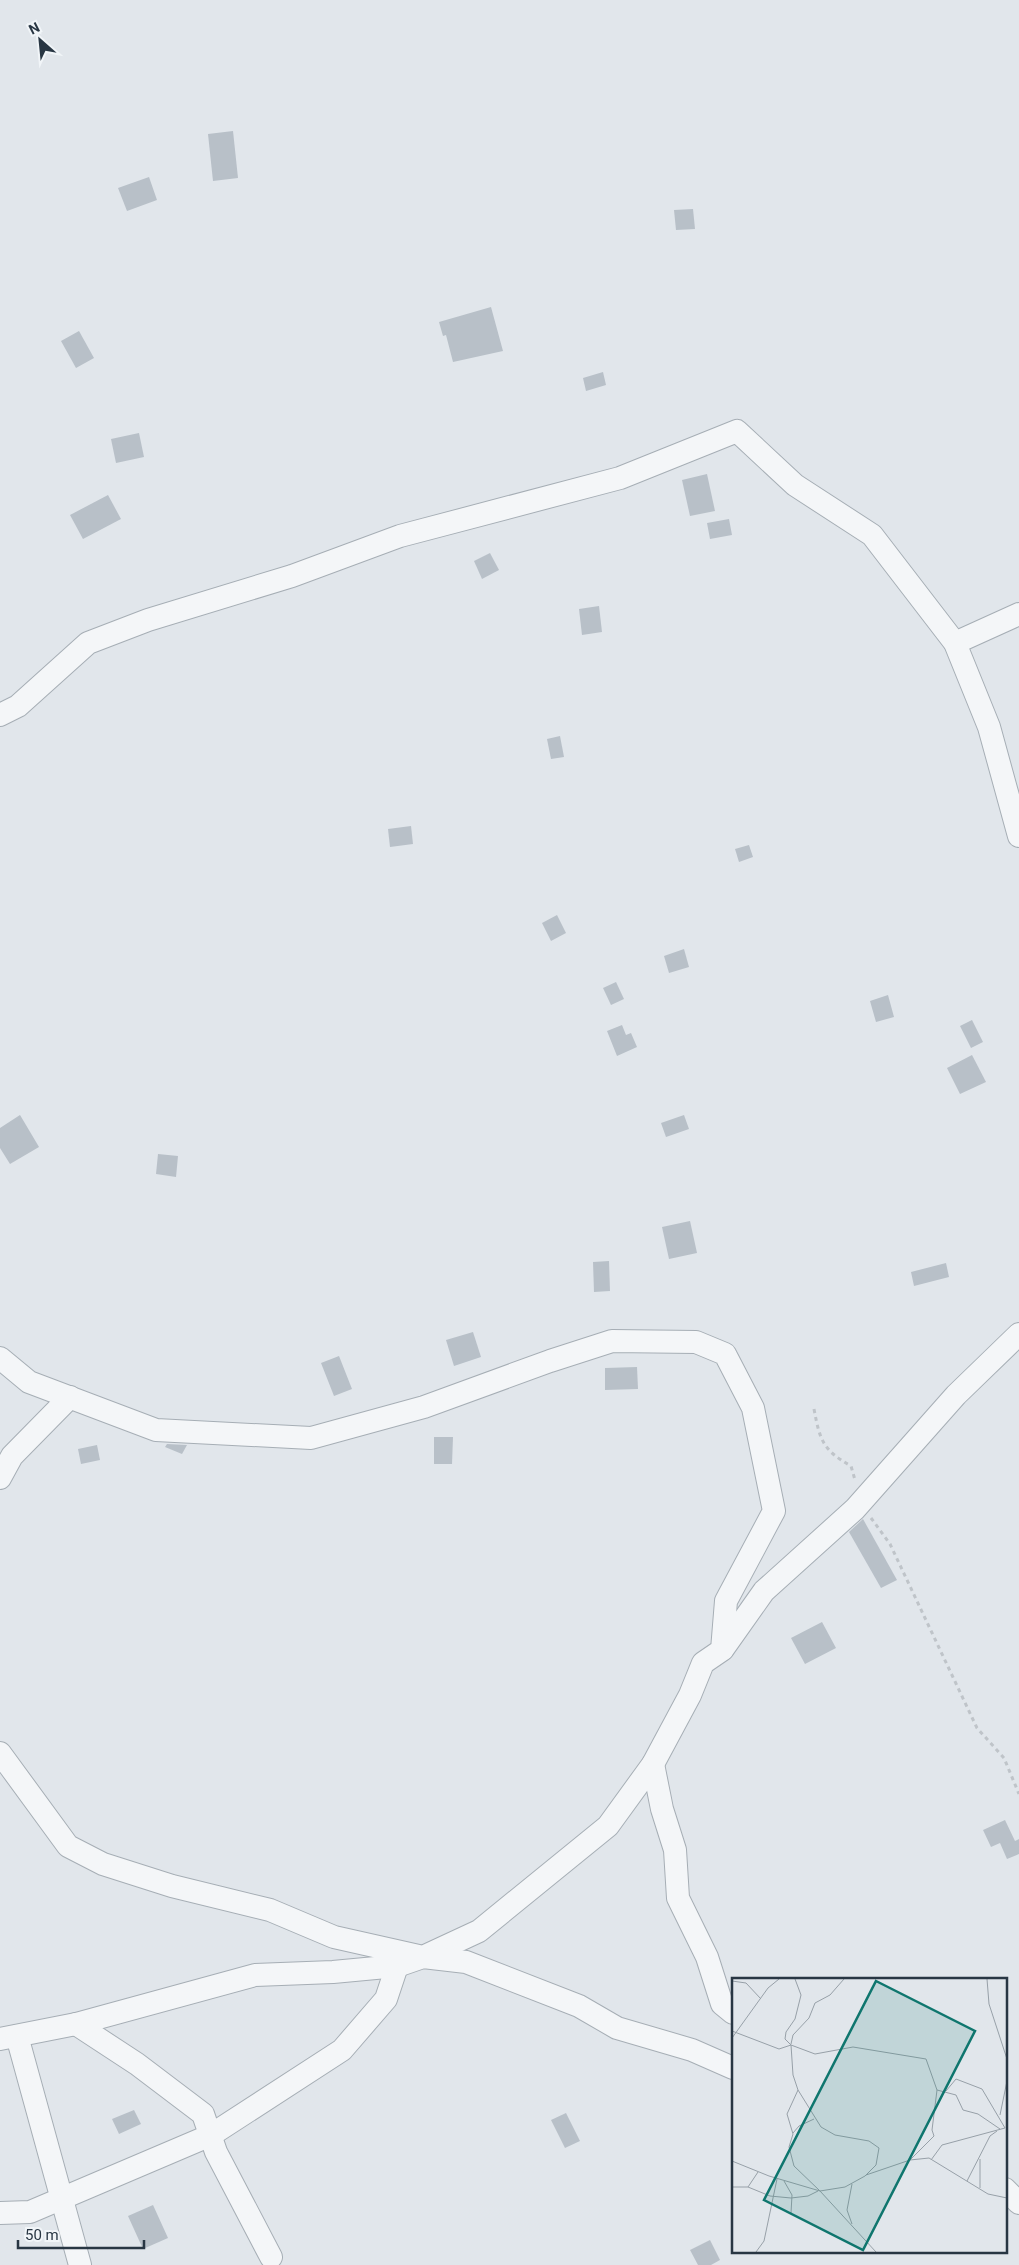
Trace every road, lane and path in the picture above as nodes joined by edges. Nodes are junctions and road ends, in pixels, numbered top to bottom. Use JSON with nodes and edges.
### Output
{"nodes":[{"id":1,"x":1019,"y":614,"type":"edge"},
{"id":2,"x":954,"y":643,"type":"junction"},
{"id":3,"x":0,"y":715,"type":"edge"},
{"id":4,"x":1019,"y":836,"type":"edge"},
{"id":5,"x":1019,"y":1334,"type":"edge"},
{"id":6,"x":0,"y":1358,"type":"edge"},
{"id":7,"x":70,"y":1397,"type":"junction"},
{"id":8,"x":814,"y":1409,"type":"dead end"},
{"id":9,"x":0,"y":1478,"type":"edge"},
{"id":10,"x":860,"y":1503,"type":"junction"},
{"id":11,"x":722,"y":1650,"type":"junction"},
{"id":12,"x":0,"y":1753,"type":"edge"},
{"id":13,"x":654,"y":1764,"type":"junction"},
{"id":14,"x":1019,"y":1794,"type":"edge"},
{"id":15,"x":423,"y":1957,"type":"junction"},
{"id":16,"x":396,"y":1966,"type":"junction"},
{"id":17,"x":732,"y":2012,"type":"edge"},
{"id":18,"x":76,"y":2024,"type":"junction"},
{"id":19,"x":9,"y":2038,"type":"edge"},
{"id":20,"x":732,"y":2068,"type":"edge"},
{"id":21,"x":210,"y":2135,"type":"junction"},
{"id":22,"x":1006,"y":2180,"type":"edge"},
{"id":23,"x":1019,"y":2186,"type":"edge"},
{"id":24,"x":1006,"y":2190,"type":"edge"},
{"id":25,"x":63,"y":2200,"type":"junction"},
{"id":26,"x":1019,"y":2203,"type":"edge"},
{"id":27,"x":0,"y":2213,"type":"edge"},
{"id":28,"x":271,"y":2257,"type":"dead end"},
{"id":29,"x":80,"y":2265,"type":"edge"}],
"edges":[{"from":1,"to":2,"type":"street"},
{"from":2,"to":3,"type":"street"},
{"from":2,"to":4,"type":"street"},
{"from":5,"to":10,"type":"street"},
{"from":6,"to":7,"type":"street"},
{"from":7,"to":9,"type":"street"},
{"from":7,"to":11,"type":"street"},
{"from":8,"to":10,"type":"path"},
{"from":10,"to":11,"type":"street"},
{"from":10,"to":14,"type":"path"},
{"from":11,"to":13,"type":"street"},
{"from":12,"to":15,"type":"street"},
{"from":13,"to":15,"type":"street"},
{"from":13,"to":17,"type":"street"},
{"from":15,"to":16,"type":"street"},
{"from":15,"to":20,"type":"street"},
{"from":16,"to":18,"type":"street"},
{"from":16,"to":21,"type":"street"},
{"from":18,"to":19,"type":"street"},
{"from":18,"to":21,"type":"street"},
{"from":19,"to":25,"type":"street"},
{"from":21,"to":25,"type":"street"},
{"from":21,"to":28,"type":"street"},
{"from":22,"to":23,"type":"street"},
{"from":24,"to":26,"type":"street"},
{"from":25,"to":27,"type":"street"},
{"from":25,"to":29,"type":"street"}]}
